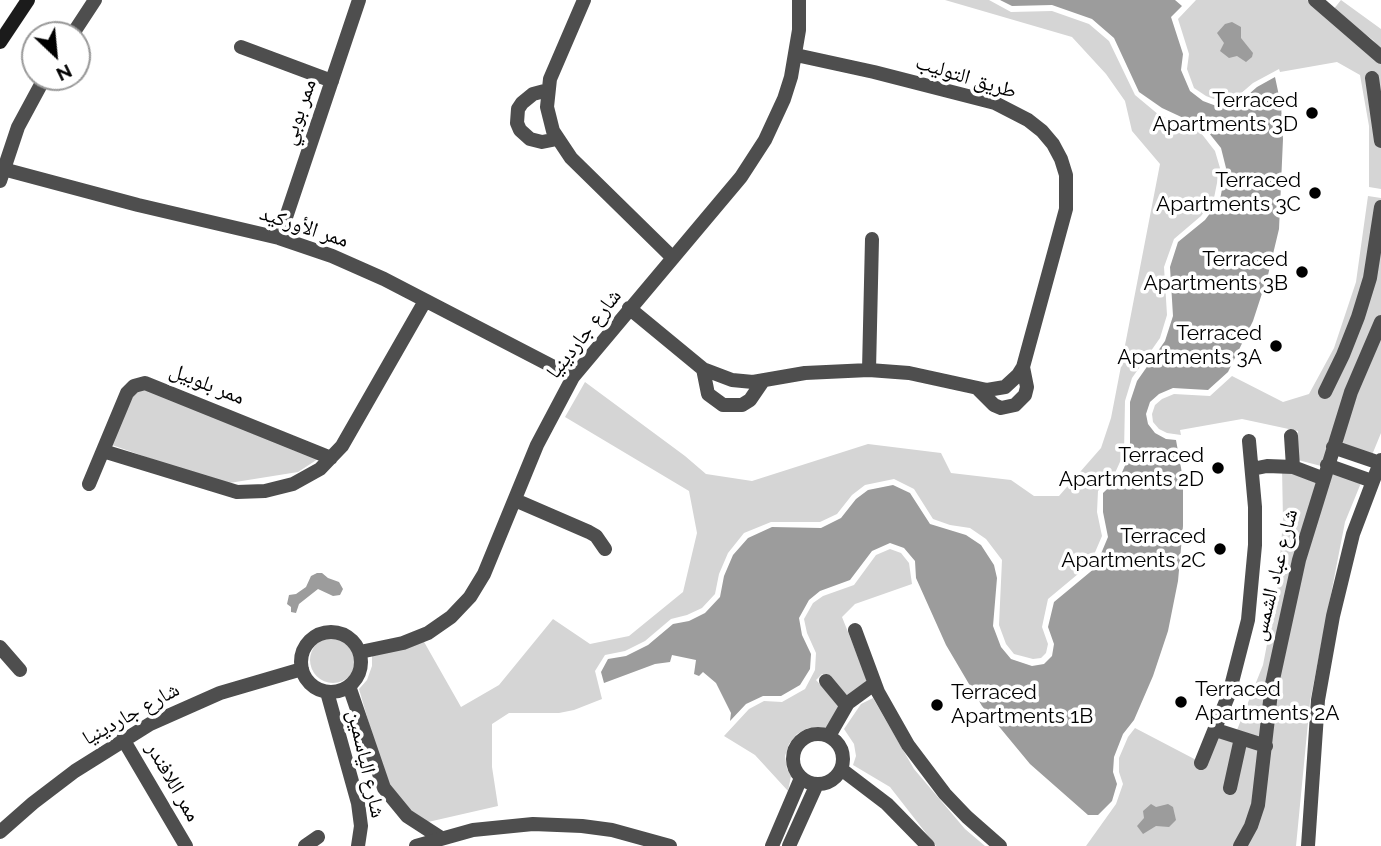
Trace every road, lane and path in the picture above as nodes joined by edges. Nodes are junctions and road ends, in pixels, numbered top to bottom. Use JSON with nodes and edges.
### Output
{"nodes":[{"id":1,"x":28,"y":0,"type":"edge"},
{"id":2,"x":95,"y":0,"type":"edge"},
{"id":3,"x":359,"y":0,"type":"edge"},
{"id":4,"x":584,"y":0,"type":"edge"},
{"id":5,"x":799,"y":0,"type":"edge"},
{"id":6,"x":1315,"y":0,"type":"edge"},
{"id":7,"x":81,"y":21,"type":"edge"},
{"id":8,"x":0,"y":42,"type":"edge"},
{"id":9,"x":241,"y":47,"type":"dead end"},
{"id":10,"x":796,"y":55,"type":"junction"},
{"id":11,"x":1381,"y":57,"type":"edge"},
{"id":12,"x":1372,"y":78,"type":"dead end"},
{"id":13,"x":332,"y":81,"type":"junction"},
{"id":14,"x":548,"y":90,"type":"junction"},
{"id":15,"x":37,"y":91,"type":"edge"},
{"id":16,"x":557,"y":139,"type":"junction"},
{"id":17,"x":1381,"y":141,"type":"edge"},
{"id":18,"x":2,"y":175,"type":"edge"},
{"id":19,"x":1381,"y":207,"type":"edge"},
{"id":20,"x":279,"y":238,"type":"junction"},
{"id":21,"x":872,"y":239,"type":"dead end"},
{"id":22,"x":673,"y":258,"type":"junction"},
{"id":23,"x":425,"y":301,"type":"junction"},
{"id":24,"x":629,"y":308,"type":"junction"},
{"id":25,"x":1381,"y":322,"type":"edge"},
{"id":26,"x":1023,"y":367,"type":"junction"},
{"id":27,"x":703,"y":369,"type":"junction"},
{"id":28,"x":869,"y":370,"type":"junction"},
{"id":29,"x":573,"y":377,"type":"junction"},
{"id":30,"x":763,"y":381,"type":"junction"},
{"id":31,"x":978,"y":389,"type":"junction"},
{"id":32,"x":1325,"y":392,"type":"dead end"},
{"id":33,"x":1292,"y":436,"type":"dead end"},
{"id":34,"x":1249,"y":441,"type":"dead end"},
{"id":35,"x":1333,"y":447,"type":"junction"},
{"id":36,"x":103,"y":451,"type":"junction"},
{"id":37,"x":331,"y":458,"type":"junction"},
{"id":38,"x":1380,"y":462,"type":"edge"},
{"id":39,"x":1293,"y":467,"type":"junction"},
{"id":40,"x":1252,"y":469,"type":"junction"},
{"id":41,"x":1325,"y":472,"type":"junction"},
{"id":42,"x":1372,"y":481,"type":"junction"},
{"id":43,"x":89,"y":484,"type":"dead end"},
{"id":44,"x":515,"y":500,"type":"junction"},
{"id":45,"x":605,"y":549,"type":"dead end"},
{"id":46,"x":855,"y":630,"type":"dead end"},
{"id":47,"x":0,"y":647,"type":"edge"},
{"id":48,"x":360,"y":652,"type":"junction"},
{"id":49,"x":302,"y":669,"type":"junction"},
{"id":50,"x":20,"y":670,"type":"dead end"},
{"id":51,"x":826,"y":681,"type":"dead end"},
{"id":52,"x":349,"y":686,"type":"junction"},
{"id":53,"x":876,"y":688,"type":"junction"},
{"id":54,"x":327,"y":692,"type":"junction"},
{"id":55,"x":845,"y":709,"type":"junction"},
{"id":56,"x":1216,"y":730,"type":"junction"},
{"id":57,"x":829,"y":736,"type":"junction"},
{"id":58,"x":1241,"y":738,"type":"junction"},
{"id":59,"x":123,"y":739,"type":"junction"},
{"id":60,"x":1266,"y":746,"type":"junction"},
{"id":61,"x":1201,"y":763,"type":"dead end"},
{"id":62,"x":841,"y":769,"type":"junction"},
{"id":63,"x":801,"y":778,"type":"junction"},
{"id":64,"x":817,"y":784,"type":"junction"},
{"id":65,"x":1230,"y":788,"type":"dead end"},
{"id":66,"x":0,"y":832,"type":"edge"},
{"id":67,"x":318,"y":837,"type":"dead end"},
{"id":68,"x":441,"y":838,"type":"junction"},
{"id":69,"x":186,"y":846,"type":"edge"},
{"id":70,"x":305,"y":846,"type":"edge"},
{"id":71,"x":358,"y":846,"type":"edge"},
{"id":72,"x":416,"y":846,"type":"edge"},
{"id":73,"x":670,"y":846,"type":"edge"},
{"id":74,"x":772,"y":846,"type":"edge"},
{"id":75,"x":789,"y":846,"type":"edge"},
{"id":76,"x":928,"y":846,"type":"edge"},
{"id":77,"x":1000,"y":846,"type":"edge"},
{"id":78,"x":1240,"y":846,"type":"edge"},
{"id":79,"x":1308,"y":846,"type":"edge"}],
"edges":[{"from":1,"to":8,"type":"main road"},
{"from":2,"to":7,"type":"street"},
{"from":3,"to":13,"type":"street","name":"ممر بوبي"},
{"from":4,"to":14,"type":"street"},
{"from":5,"to":10,"type":"street","name":"شارع جاردينيا"},
{"from":6,"to":11,"type":"street"},
{"from":9,"to":13,"type":"street"},
{"from":10,"to":22,"type":"street","name":"شارع جاردينيا"},
{"from":10,"to":26,"type":"street","name":"طريق التوليب"},
{"from":12,"to":17,"type":"street"},
{"from":13,"to":20,"type":"street","name":"ممر بوبي"},
{"from":14,"to":16,"type":"street"},
{"from":14,"to":16,"type":"street"},
{"from":15,"to":18,"type":"street"},
{"from":16,"to":22,"type":"street"},
{"from":18,"to":20,"type":"street","name":"ممر الأوركيد"},
{"from":19,"to":32,"type":"street"},
{"from":20,"to":23,"type":"street","name":"ممر الأوركيد"},
{"from":21,"to":28,"type":"street"},
{"from":22,"to":24,"type":"street","name":"شارع جاردينيا"},
{"from":23,"to":29,"type":"street","name":"ممر الأوركيد"},
{"from":23,"to":37,"type":"street"},
{"from":24,"to":27,"type":"street","name":"طريق التوليب"},
{"from":24,"to":29,"type":"street","name":"شارع جاردينيا"},
{"from":25,"to":35,"type":"street","name":"شارع عباد الشمس"},
{"from":26,"to":31,"type":"street","name":"طريق التوليب"},
{"from":26,"to":31,"type":"street","name":"طريق التوليب"},
{"from":27,"to":30,"type":"street","name":"طريق التوليب"},
{"from":27,"to":30,"type":"street","name":"طريق التوليب"},
{"from":28,"to":30,"type":"street","name":"طريق التوليب"},
{"from":28,"to":31,"type":"street","name":"طريق التوليب"},
{"from":29,"to":44,"type":"street","name":"شارع جاردينيا"},
{"from":33,"to":39,"type":"street"},
{"from":34,"to":40,"type":"street"},
{"from":35,"to":38,"type":"street"},
{"from":35,"to":41,"type":"street","name":"شارع عباد الشمس"},
{"from":36,"to":37,"type":"street"},
{"from":36,"to":37,"type":"street","name":"ممر بلوبيل"},
{"from":36,"to":43,"type":"street","name":"ممر بلوبيل"},
{"from":38,"to":42,"type":"street"},
{"from":39,"to":40,"type":"street"},
{"from":39,"to":41,"type":"street"},
{"from":40,"to":56,"type":"street"},
{"from":41,"to":42,"type":"street"},
{"from":41,"to":60,"type":"street","name":"شارع عباد الشمس"},
{"from":42,"to":79,"type":"street"},
{"from":44,"to":45,"type":"street"},
{"from":44,"to":48,"type":"street","name":"شارع جاردينيا"},
{"from":46,"to":53,"type":"street"},
{"from":47,"to":50,"type":"street"},
{"from":48,"to":49,"type":"street"},
{"from":48,"to":52,"type":"street"},
{"from":49,"to":54,"type":"street"},
{"from":49,"to":59,"type":"street","name":"شارع جاردينيا"},
{"from":51,"to":55,"type":"street"},
{"from":52,"to":54,"type":"street"},
{"from":52,"to":68,"type":"street","name":"شارع الياسمين"},
{"from":53,"to":55,"type":"street"},
{"from":53,"to":77,"type":"street"},
{"from":54,"to":71,"type":"street","name":"شارع الياسمين"},
{"from":55,"to":57,"type":"street"},
{"from":56,"to":58,"type":"street"},
{"from":56,"to":61,"type":"street"},
{"from":57,"to":62,"type":"street"},
{"from":57,"to":63,"type":"street"},
{"from":58,"to":60,"type":"street"},
{"from":58,"to":65,"type":"street"},
{"from":59,"to":66,"type":"street","name":"شارع جاردينيا"},
{"from":59,"to":69,"type":"street","name":"ممر اللافندر"},
{"from":60,"to":78,"type":"street","name":"شارع عباد الشمس"},
{"from":62,"to":64,"type":"street"},
{"from":62,"to":76,"type":"street"},
{"from":63,"to":64,"type":"street"},
{"from":63,"to":74,"type":"street"},
{"from":64,"to":75,"type":"street"},
{"from":67,"to":70,"type":"street"},
{"from":68,"to":72,"type":"street"},
{"from":68,"to":73,"type":"street"}]}
